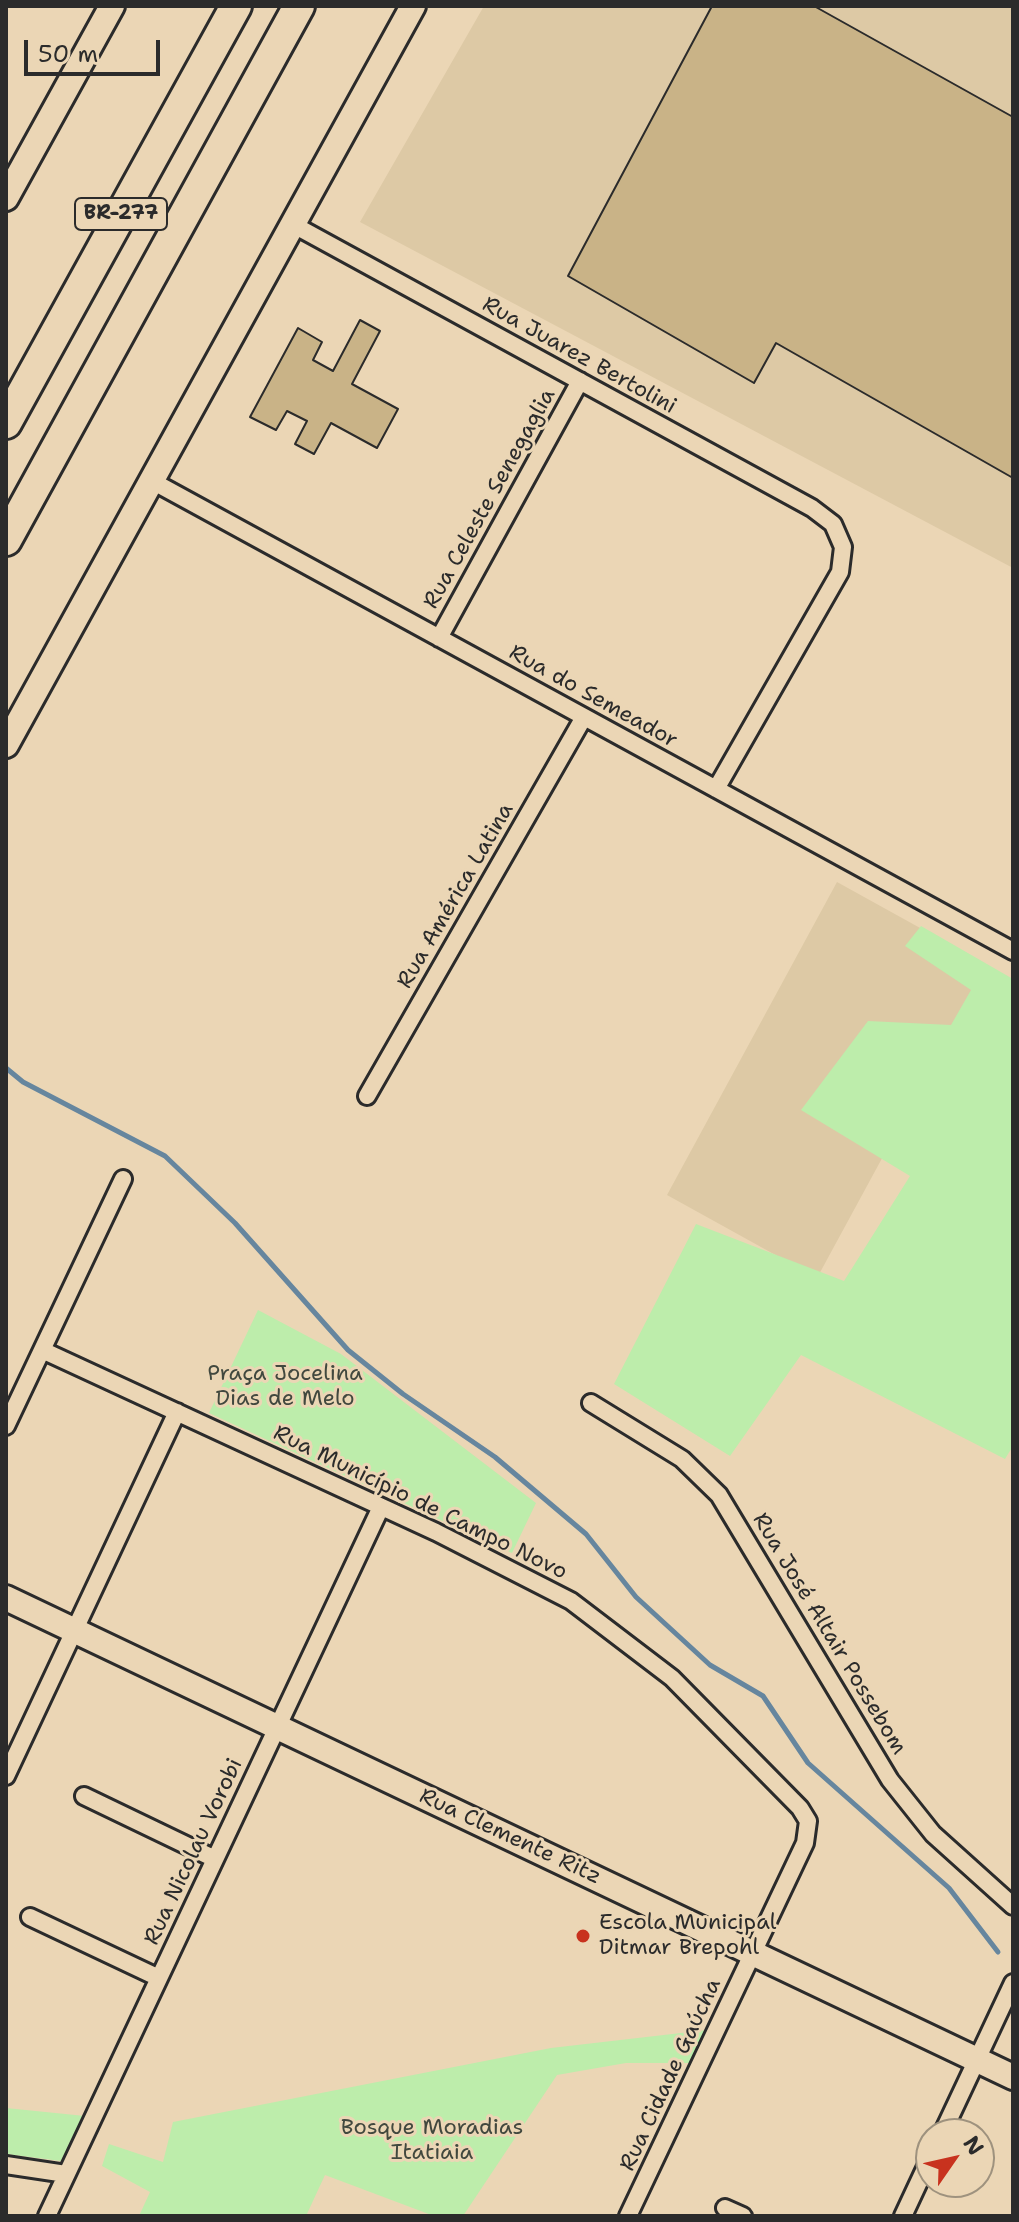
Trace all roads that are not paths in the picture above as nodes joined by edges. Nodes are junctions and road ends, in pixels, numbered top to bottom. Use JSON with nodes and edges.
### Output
{"nodes":[{"id":1,"x":112,"y":6,"type":"edge"},
{"id":2,"x":236,"y":6,"type":"edge"},
{"id":3,"x":299,"y":6,"type":"edge"},
{"id":4,"x":413,"y":6,"type":"edge"},
{"id":5,"x":6,"y":198,"type":"edge"},
{"id":6,"x":292,"y":224,"type":"junction"},
{"id":7,"x":580,"y":381,"type":"junction"},
{"id":8,"x":6,"y":423,"type":"edge"},
{"id":9,"x":152,"y":481,"type":"junction"},
{"id":10,"x":6,"y":540,"type":"edge"},
{"id":11,"x":439,"y":638,"type":"junction"},
{"id":12,"x":584,"y":717,"type":"junction"},
{"id":13,"x":6,"y":745,"type":"edge"},
{"id":14,"x":716,"y":789,"type":"junction"},
{"id":15,"x":1013,"y":951,"type":"edge"},
{"id":16,"x":367,"y":1096,"type":"dead end"},
{"id":17,"x":123,"y":1179,"type":"dead end"},
{"id":18,"x":42,"y":1350,"type":"junction"},
{"id":19,"x":591,"y":1403,"type":"dead end"},
{"id":20,"x":177,"y":1412,"type":"junction"},
{"id":21,"x":6,"y":1426,"type":"edge"},
{"id":22,"x":381,"y":1507,"type":"junction"},
{"id":23,"x":6,"y":1598,"type":"edge"},
{"id":24,"x":75,"y":1631,"type":"junction"},
{"id":25,"x":278,"y":1727,"type":"junction"},
{"id":26,"x":6,"y":1776,"type":"edge"},
{"id":27,"x":84,"y":1796,"type":"dead end"},
{"id":28,"x":808,"y":1821,"type":"joint"},
{"id":29,"x":215,"y":1859,"type":"junction"},
{"id":30,"x":1013,"y":1906,"type":"edge"},
{"id":31,"x":30,"y":1917,"type":"dead end"},
{"id":32,"x":753,"y":1953,"type":"junction"},
{"id":33,"x":159,"y":1978,"type":"junction"},
{"id":34,"x":1013,"y":1983,"type":"edge"},
{"id":35,"x":977,"y":2059,"type":"junction"},
{"id":36,"x":1013,"y":2077,"type":"edge"},
{"id":37,"x":949,"y":2118,"type":"edge"},
{"id":38,"x":6,"y":2165,"type":"edge"},
{"id":39,"x":66,"y":2174,"type":"junction"},
{"id":40,"x":915,"y":2190,"type":"edge"},
{"id":41,"x":725,"y":2208,"type":"dead end"},
{"id":42,"x":47,"y":2216,"type":"edge"},
{"id":43,"x":628,"y":2216,"type":"edge"},
{"id":44,"x":743,"y":2216,"type":"edge"},
{"id":45,"x":903,"y":2216,"type":"edge"}],
"edges":[{"from":1,"to":5,"type":"street"},
{"from":2,"to":8,"type":"highway","number":"BR-277"},
{"from":3,"to":10,"type":"highway","number":"BR-277"},
{"from":4,"to":6,"type":"street"},
{"from":6,"to":7,"type":"street","name":"Rua Juarez Bertolini"},
{"from":6,"to":9,"type":"street"},
{"from":7,"to":11,"type":"street","name":"Rua Celeste Senegaglia"},
{"from":7,"to":14,"type":"street","name":"Rua Juarez Bertolini"},
{"from":9,"to":11,"type":"street","name":"Rua do Semeador"},
{"from":9,"to":13,"type":"street"},
{"from":11,"to":12,"type":"street","name":"Rua do Semeador"},
{"from":12,"to":14,"type":"street","name":"Rua do Semeador"},
{"from":12,"to":16,"type":"street","name":"Rua América Latina"},
{"from":14,"to":15,"type":"street","name":"Rua do Semeador"},
{"from":17,"to":18,"type":"street"},
{"from":18,"to":20,"type":"street","name":"Rua Município de Campo Novo"},
{"from":18,"to":21,"type":"street"},
{"from":19,"to":30,"type":"street","name":"Rua José Altair Possebom"},
{"from":20,"to":22,"type":"street","name":"Rua Município de Campo Novo"},
{"from":20,"to":24,"type":"street"},
{"from":22,"to":25,"type":"street","name":"Rua Nicolau Vorobi"},
{"from":22,"to":28,"type":"street","name":"Rua Município de Campo Novo"},
{"from":23,"to":24,"type":"street","name":"Rua Clemente Ritz"},
{"from":24,"to":25,"type":"street","name":"Rua Clemente Ritz"},
{"from":24,"to":26,"type":"street"},
{"from":25,"to":29,"type":"street","name":"Rua Nicolau Vorobi"},
{"from":25,"to":32,"type":"street","name":"Rua Clemente Ritz"},
{"from":27,"to":29,"type":"street"},
{"from":28,"to":32,"type":"street","name":"Rua Cidade Gaúcha"},
{"from":29,"to":33,"type":"street","name":"Rua Nicolau Vorobi"},
{"from":31,"to":33,"type":"street"},
{"from":32,"to":35,"type":"street","name":"Rua Clemente Ritz"},
{"from":32,"to":43,"type":"street","name":"Rua Cidade Gaúcha"},
{"from":33,"to":39,"type":"street","name":"Rua Nicolau Vorobi"},
{"from":34,"to":35,"type":"street"},
{"from":35,"to":36,"type":"street","name":"Rua Clemente Ritz"},
{"from":35,"to":37,"type":"street"},
{"from":38,"to":39,"type":"street"},
{"from":39,"to":42,"type":"street","name":"Rua Nicolau Vorobi"},
{"from":40,"to":45,"type":"street"},
{"from":41,"to":44,"type":"street"}]}
